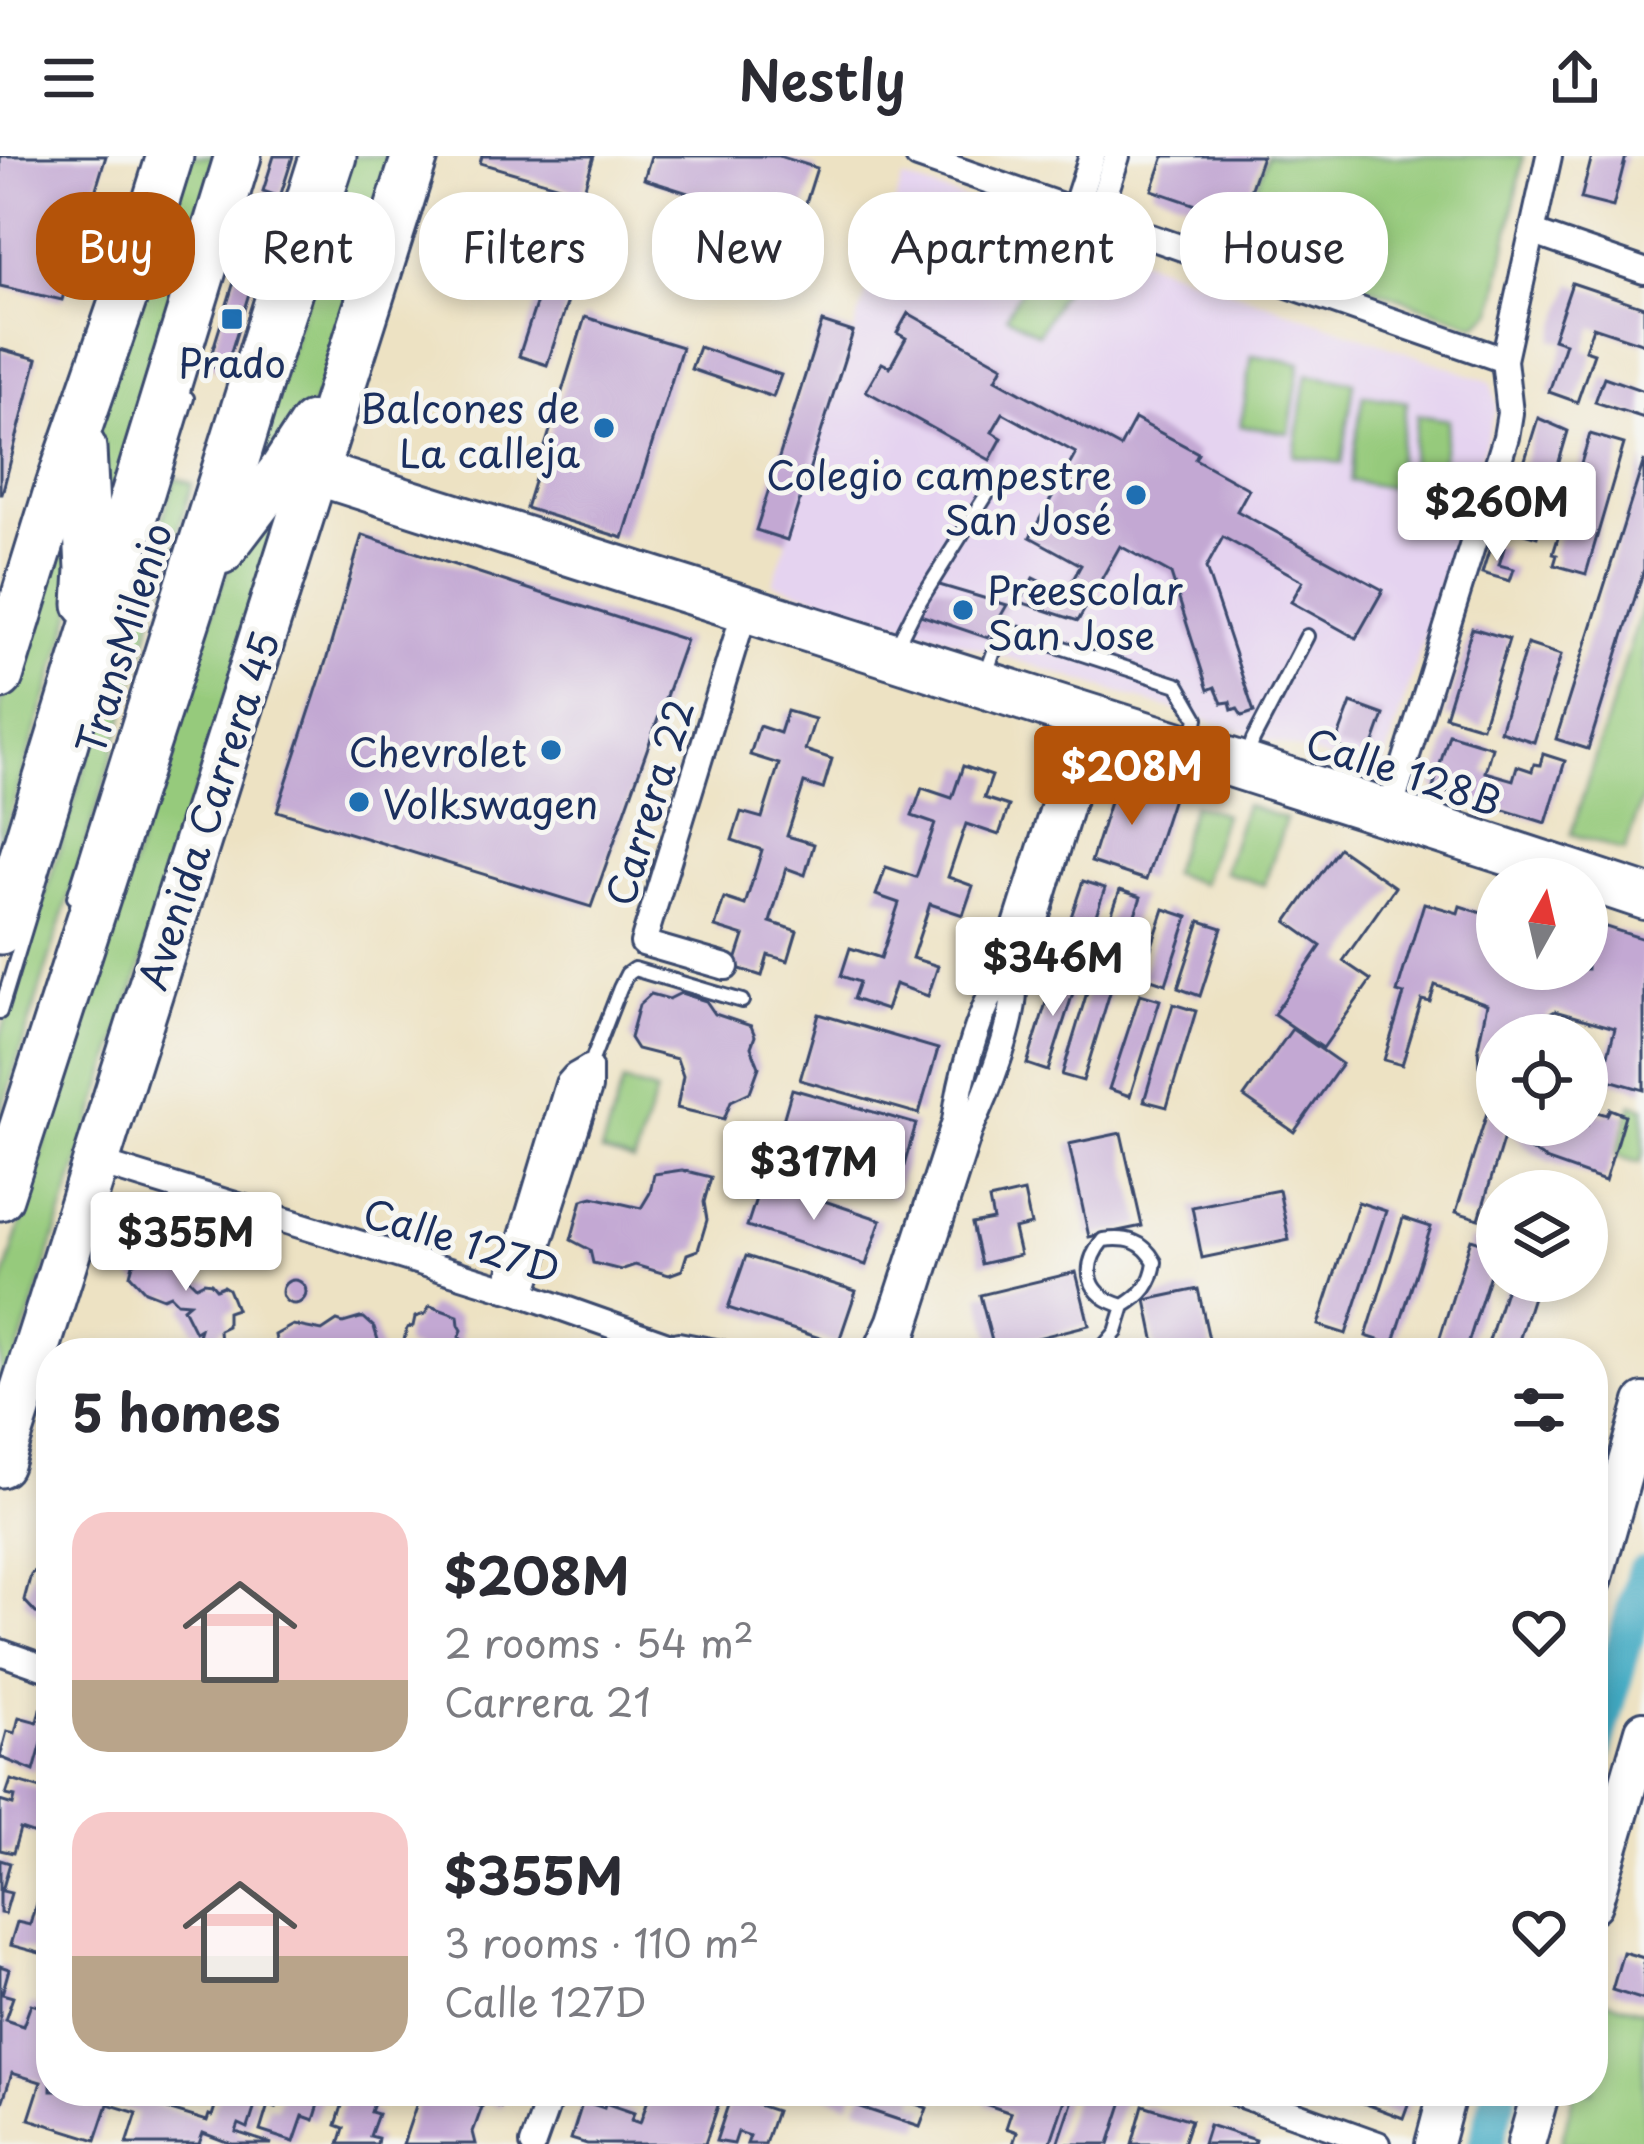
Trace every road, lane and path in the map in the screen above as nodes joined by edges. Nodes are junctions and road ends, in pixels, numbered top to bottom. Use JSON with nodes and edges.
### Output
{"nodes":[{"id":1,"x":170,"y":156,"type":"edge"},
{"id":2,"x":238,"y":156,"type":"edge"},
{"id":3,"x":305,"y":156,"type":"edge"},
{"id":4,"x":333,"y":156,"type":"edge"},
{"id":5,"x":415,"y":156,"type":"edge"},
{"id":6,"x":918,"y":156,"type":"edge"},
{"id":7,"x":1092,"y":156,"type":"edge"},
{"id":8,"x":1117,"y":156,"type":"edge"},
{"id":9,"x":1549,"y":156,"type":"edge"},
{"id":10,"x":1020,"y":192,"type":"edge"},
{"id":11,"x":1088,"y":192,"type":"edge"},
{"id":12,"x":1097,"y":192,"type":"edge"},
{"id":13,"x":1534,"y":233,"type":"junction"},
{"id":14,"x":1156,"y":240,"type":"edge"},
{"id":15,"x":1644,"y":271,"type":"edge"},
{"id":16,"x":352,"y":354,"type":"junction"},
{"id":17,"x":1504,"y":360,"type":"junction"},
{"id":18,"x":194,"y":374,"type":"dead end"},
{"id":19,"x":83,"y":415,"type":"junction"},
{"id":20,"x":314,"y":472,"type":"junction"},
{"id":21,"x":989,"y":491,"type":"dead end"},
{"id":22,"x":199,"y":583,"type":"junction"},
{"id":23,"x":745,"y":608,"type":"junction"},
{"id":24,"x":8,"y":620,"type":"edge"},
{"id":25,"x":1307,"y":636,"type":"dead end"},
{"id":26,"x":897,"y":646,"type":"junction"},
{"id":27,"x":83,"y":667,"type":"junction"},
{"id":28,"x":986,"y":675,"type":"junction"},
{"id":29,"x":0,"y":676,"type":"edge"},
{"id":30,"x":1089,"y":719,"type":"junction"},
{"id":31,"x":1192,"y":739,"type":"junction"},
{"id":32,"x":1248,"y":756,"type":"junction"},
{"id":33,"x":1389,"y":814,"type":"junction"},
{"id":34,"x":1503,"y":858,"type":"edge"},
{"id":35,"x":1644,"y":886,"type":"edge"},
{"id":36,"x":1608,"y":895,"type":"edge"},
{"id":37,"x":71,"y":906,"type":"dead end"},
{"id":38,"x":1644,"y":907,"type":"edge"},
{"id":39,"x":0,"y":931,"type":"edge"},
{"id":40,"x":726,"y":967,"type":"dead end"},
{"id":41,"x":742,"y":1001,"type":"dead end"},
{"id":42,"x":0,"y":1012,"type":"edge"},
{"id":43,"x":589,"y":1068,"type":"joint"},
{"id":44,"x":96,"y":1162,"type":"junction"},
{"id":45,"x":4,"y":1186,"type":"edge"},
{"id":46,"x":0,"y":1221,"type":"edge"},
{"id":47,"x":514,"y":1292,"type":"junction"},
{"id":48,"x":1124,"y":1306,"type":"junction"},
{"id":49,"x":1116,"y":1332,"type":"junction"},
{"id":50,"x":40,"y":1338,"type":"edge"},
{"id":51,"x":650,"y":1338,"type":"edge"},
{"id":52,"x":882,"y":1338,"type":"edge"},
{"id":53,"x":903,"y":1338,"type":"edge"},
{"id":54,"x":1111,"y":1338,"type":"edge"},
{"id":55,"x":1117,"y":1338,"type":"edge"},
{"id":56,"x":36,"y":1351,"type":"edge"},
{"id":57,"x":1644,"y":1402,"type":"edge"},
{"id":58,"x":0,"y":1464,"type":"edge"},
{"id":59,"x":1608,"y":1528,"type":"edge"},
{"id":60,"x":0,"y":1652,"type":"edge"},
{"id":61,"x":36,"y":1665,"type":"edge"},
{"id":62,"x":1644,"y":1730,"type":"edge"},
{"id":63,"x":1608,"y":1853,"type":"edge"},
{"id":64,"x":547,"y":2106,"type":"edge"},
{"id":65,"x":1272,"y":2106,"type":"edge"},
{"id":66,"x":1444,"y":2106,"type":"edge"},
{"id":67,"x":1537,"y":2106,"type":"edge"},
{"id":68,"x":533,"y":2144,"type":"edge"},
{"id":69,"x":1378,"y":2144,"type":"edge"},
{"id":70,"x":1433,"y":2144,"type":"edge"},
{"id":71,"x":1526,"y":2144,"type":"edge"}],
"edges":[{"from":1,"to":19,"type":"highway"},
{"from":2,"to":27,"type":"highway"},
{"from":3,"to":37,"type":"lane","name":"TransMilenio"},
{"from":4,"to":22,"type":"highway","name":"Avenida Carrera 45"},
{"from":5,"to":16,"type":"highway","name":"Avenida Carrera 45"},
{"from":6,"to":10,"type":"street"},
{"from":7,"to":11,"type":"street"},
{"from":8,"to":12,"type":"street"},
{"from":9,"to":13,"type":"street"},
{"from":13,"to":15,"type":"street"},
{"from":13,"to":17,"type":"street"},
{"from":14,"to":17,"type":"street"},
{"from":16,"to":20,"type":"highway","name":"Avenida Carrera 45"},
{"from":16,"to":22,"type":"highway"},
{"from":17,"to":33,"type":"street"},
{"from":18,"to":42,"type":"lane","name":"TransMilenio"},
{"from":19,"to":24,"type":"highway"},
{"from":19,"to":27,"type":"highway"},
{"from":20,"to":23,"type":"street","name":"Calle 128B"},
{"from":20,"to":44,"type":"highway","name":"Avenida Carrera 45"},
{"from":21,"to":26,"type":"lane"},
{"from":22,"to":45,"type":"highway","name":"Avenida Carrera 45"},
{"from":23,"to":26,"type":"street","name":"Calle 128B"},
{"from":23,"to":30,"type":"street","name":"Calle 128B"},
{"from":23,"to":40,"type":"street","name":"Carrera 22"},
{"from":24,"to":29,"type":"highway"},
{"from":25,"to":32,"type":"lane"},
{"from":26,"to":28,"type":"street","name":"Calle 128B"},
{"from":27,"to":39,"type":"highway"},
{"from":28,"to":30,"type":"street","name":"Calle 128B"},
{"from":28,"to":31,"type":"lane"},
{"from":30,"to":31,"type":"street","name":"Calle 128B"},
{"from":30,"to":33,"type":"street","name":"Calle 128B"},
{"from":30,"to":52,"type":"street"},
{"from":30,"to":53,"type":"street"},
{"from":31,"to":32,"type":"street","name":"Calle 128B"},
{"from":32,"to":33,"type":"street","name":"Calle 128B"},
{"from":33,"to":34,"type":"street","name":"Calle 128B"},
{"from":33,"to":35,"type":"street","name":"Calle 128B"},
{"from":36,"to":38,"type":"street"},
{"from":41,"to":43,"type":"lane","name":"Carrera 22"},
{"from":43,"to":47,"type":"street","name":"Carrera 22"},
{"from":44,"to":47,"type":"street","name":"Calle 127D"},
{"from":44,"to":50,"type":"highway","name":"Avenida Carrera 45"},
{"from":45,"to":46,"type":"highway","name":"Avenida Carrera 45"},
{"from":47,"to":51,"type":"street","name":"Calle 127D"},
{"from":48,"to":48,"type":"lane"},
{"from":48,"to":49,"type":"lane"},
{"from":49,"to":54,"type":"lane"},
{"from":49,"to":55,"type":"lane"},
{"from":56,"to":58,"type":"highway","name":"Avenida Carrera 45"},
{"from":57,"to":59,"type":"main road"},
{"from":60,"to":61,"type":"street"},
{"from":62,"to":63,"type":"main road"},
{"from":64,"to":68,"type":"street"},
{"from":65,"to":69,"type":"street"},
{"from":66,"to":70,"type":"main road"},
{"from":67,"to":71,"type":"main road"}]}
